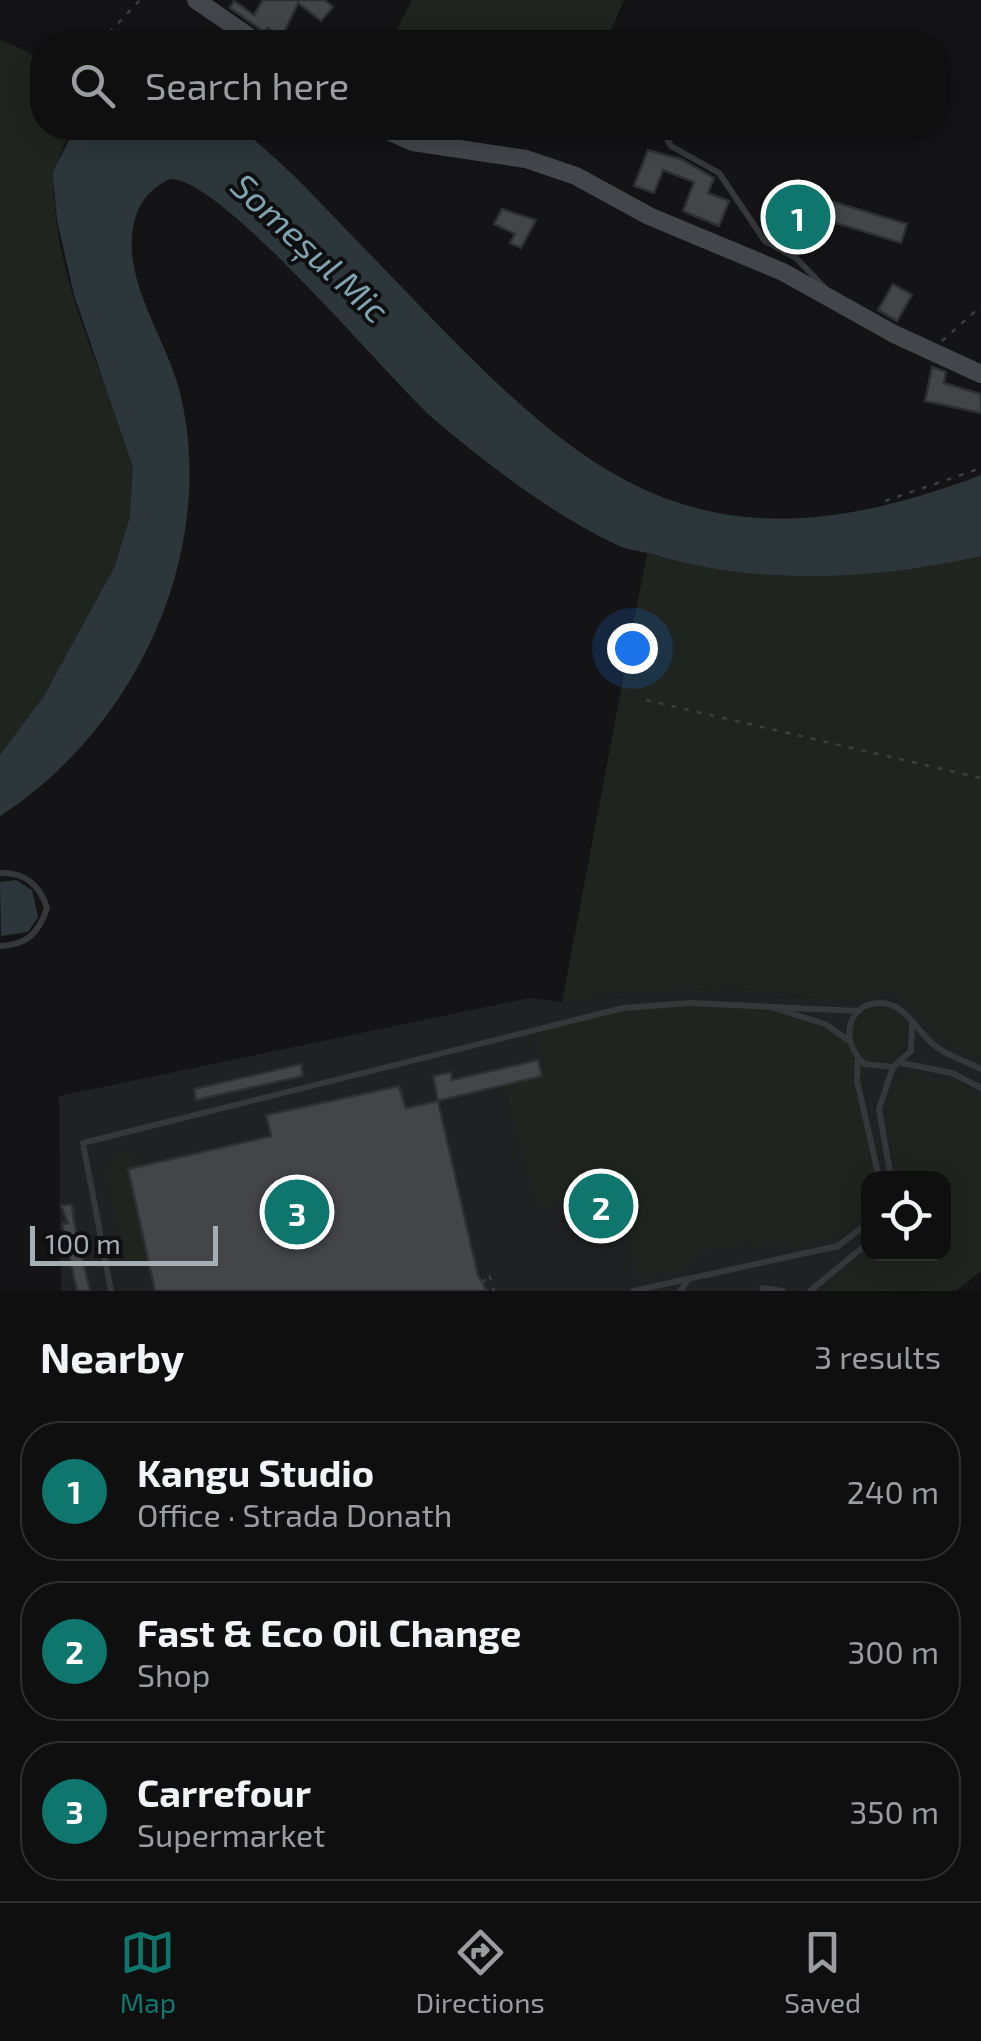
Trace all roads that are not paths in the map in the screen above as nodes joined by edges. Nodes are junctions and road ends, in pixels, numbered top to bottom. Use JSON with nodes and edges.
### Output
{"nodes":[{"id":1,"x":196,"y":0,"type":"edge"},
{"id":2,"x":240,"y":30,"type":"edge"},
{"id":3,"x":412,"y":140,"type":"edge"},
{"id":4,"x":666,"y":140,"type":"edge"},
{"id":5,"x":834,"y":301,"type":"junction"},
{"id":6,"x":981,"y":374,"type":"edge"},
{"id":7,"x":0,"y":873,"type":"edge"},
{"id":8,"x":0,"y":946,"type":"edge"},
{"id":9,"x":763,"y":1006,"type":"junction"},
{"id":10,"x":859,"y":1011,"type":"junction"},
{"id":11,"x":912,"y":1023,"type":"junction"},
{"id":12,"x":848,"y":1040,"type":"junction"},
{"id":13,"x":858,"y":1059,"type":"junction"},
{"id":14,"x":896,"y":1065,"type":"junction"},
{"id":15,"x":981,"y":1069,"type":"edge"},
{"id":16,"x":981,"y":1088,"type":"edge"},
{"id":17,"x":877,"y":1171,"type":"edge"},
{"id":18,"x":890,"y":1171,"type":"edge"},
{"id":19,"x":861,"y":1228,"type":"edge"},
{"id":20,"x":861,"y":1249,"type":"edge"},
{"id":21,"x":689,"y":1278,"type":"junction"},
{"id":22,"x":762,"y":1288,"type":"dead end"},
{"id":23,"x":111,"y":1291,"type":"edge"},
{"id":24,"x":633,"y":1291,"type":"edge"},
{"id":25,"x":680,"y":1291,"type":"edge"},
{"id":26,"x":783,"y":1291,"type":"edge"},
{"id":27,"x":810,"y":1291,"type":"edge"}],
"edges":[{"from":1,"to":2,"type":"street"},
{"from":3,"to":5,"type":"street"},
{"from":4,"to":5,"type":"lane"},
{"from":5,"to":6,"type":"street"},
{"from":7,"to":8,"type":"lane"},
{"from":9,"to":10,"type":"lane"},
{"from":9,"to":12,"type":"lane"},
{"from":9,"to":23,"type":"lane"},
{"from":10,"to":11,"type":"lane"},
{"from":10,"to":12,"type":"lane"},
{"from":11,"to":14,"type":"lane"},
{"from":11,"to":15,"type":"lane"},
{"from":12,"to":13,"type":"lane"},
{"from":13,"to":14,"type":"lane"},
{"from":13,"to":17,"type":"lane"},
{"from":14,"to":16,"type":"lane"},
{"from":14,"to":18,"type":"lane"},
{"from":19,"to":21,"type":"lane"},
{"from":20,"to":27,"type":"lane"},
{"from":21,"to":24,"type":"lane"},
{"from":21,"to":25,"type":"lane"},
{"from":22,"to":26,"type":"lane"}]}
